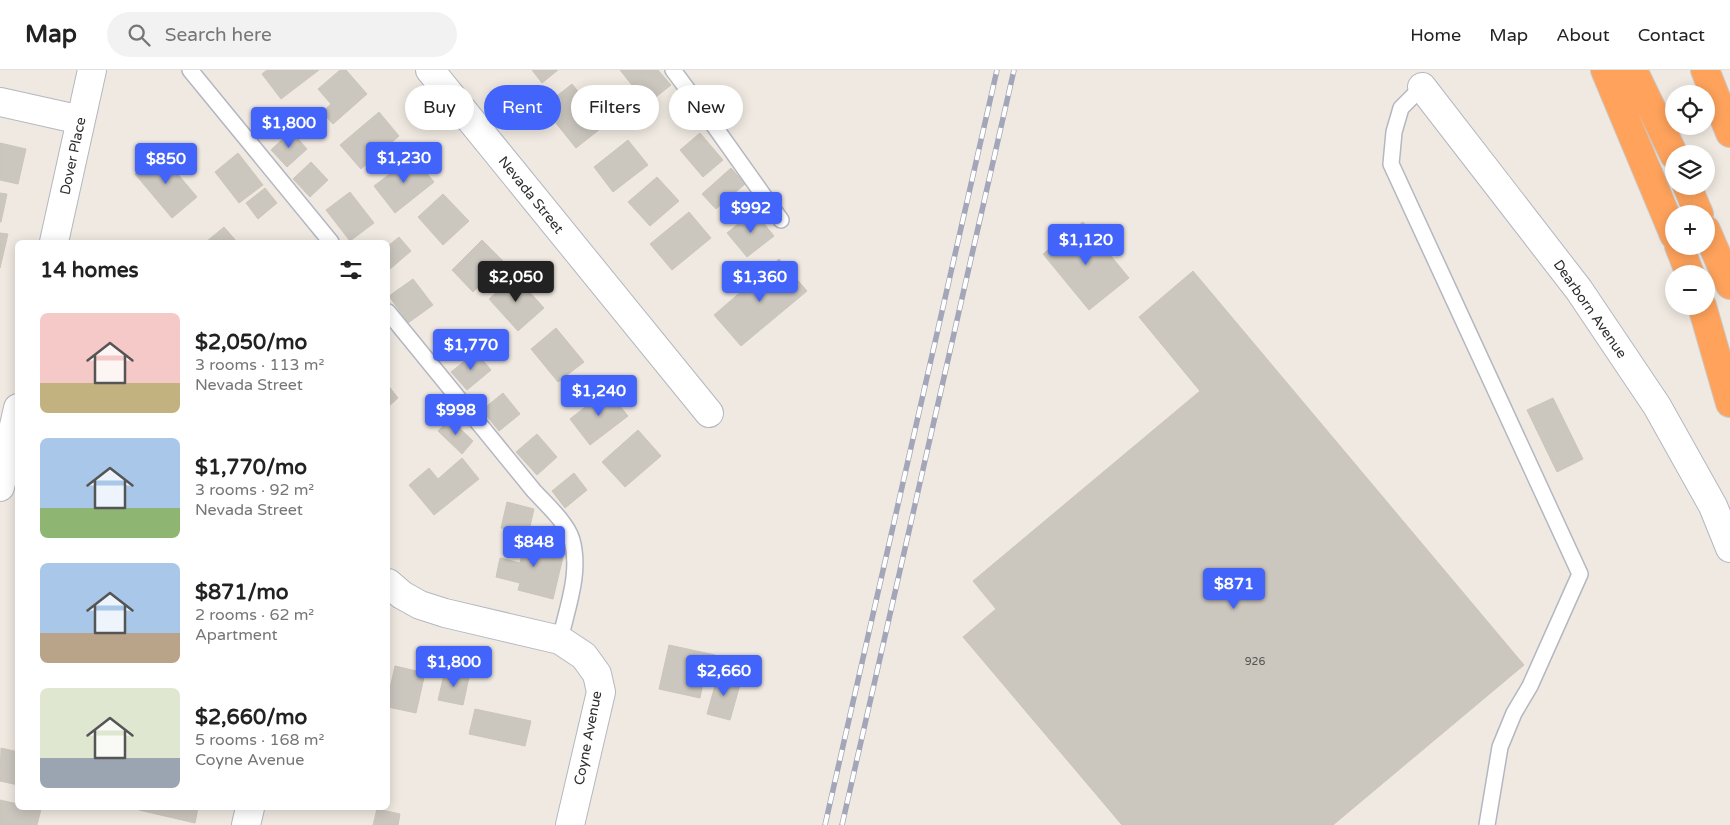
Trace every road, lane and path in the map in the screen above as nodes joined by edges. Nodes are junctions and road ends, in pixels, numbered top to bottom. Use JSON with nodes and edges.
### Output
{"nodes":[{"id":1,"x":92,"y":70,"type":"edge"},
{"id":2,"x":190,"y":70,"type":"edge"},
{"id":3,"x":430,"y":70,"type":"edge"},
{"id":4,"x":673,"y":70,"type":"edge"},
{"id":5,"x":1605,"y":70,"type":"edge"},
{"id":6,"x":1633,"y":70,"type":"edge"},
{"id":7,"x":1705,"y":70,"type":"edge"},
{"id":8,"x":1422,"y":87,"type":"joint"},
{"id":9,"x":0,"y":102,"type":"edge"},
{"id":10,"x":81,"y":120,"type":"junction"},
{"id":11,"x":1730,"y":133,"type":"edge"},
{"id":12,"x":1669,"y":145,"type":"edge"},
{"id":13,"x":1665,"y":213,"type":"edge"},
{"id":14,"x":780,"y":220,"type":"dead end"},
{"id":15,"x":59,"y":240,"type":"edge"},
{"id":16,"x":329,"y":240,"type":"edge"},
{"id":17,"x":1715,"y":251,"type":"edge"},
{"id":18,"x":1730,"y":285,"type":"edge"},
{"id":19,"x":390,"y":314,"type":"edge"},
{"id":20,"x":1705,"y":315,"type":"edge"},
{"id":21,"x":1730,"y":403,"type":"edge"},
{"id":22,"x":709,"y":413,"type":"dead end"},
{"id":23,"x":15,"y":421,"type":"edge"},
{"id":24,"x":0,"y":487,"type":"edge"},
{"id":25,"x":1730,"y":548,"type":"edge"},
{"id":26,"x":390,"y":585,"type":"edge"},
{"id":27,"x":560,"y":640,"type":"junction"},
{"id":28,"x":250,"y":810,"type":"edge"},
{"id":29,"x":246,"y":825,"type":"edge"},
{"id":30,"x":570,"y":825,"type":"edge"},
{"id":31,"x":1487,"y":825,"type":"edge"}],
"edges":[{"from":1,"to":10,"type":"street","name":"Dover Place"},
{"from":2,"to":16,"type":"lane"},
{"from":3,"to":22,"type":"street","name":"Nevada Street"},
{"from":4,"to":14,"type":"lane"},
{"from":5,"to":13,"type":"highway"},
{"from":6,"to":12,"type":"highway"},
{"from":7,"to":11,"type":"highway"},
{"from":8,"to":25,"type":"street","name":"Dearborn Avenue"},
{"from":8,"to":31,"type":"lane"},
{"from":9,"to":10,"type":"street"},
{"from":10,"to":15,"type":"street","name":"Dover Place"},
{"from":17,"to":18,"type":"highway"},
{"from":19,"to":27,"type":"lane"},
{"from":20,"to":21,"type":"highway"},
{"from":23,"to":24,"type":"street"},
{"from":26,"to":27,"type":"street"},
{"from":27,"to":30,"type":"street","name":"Coyne Avenue"},
{"from":28,"to":29,"type":"street"}]}
